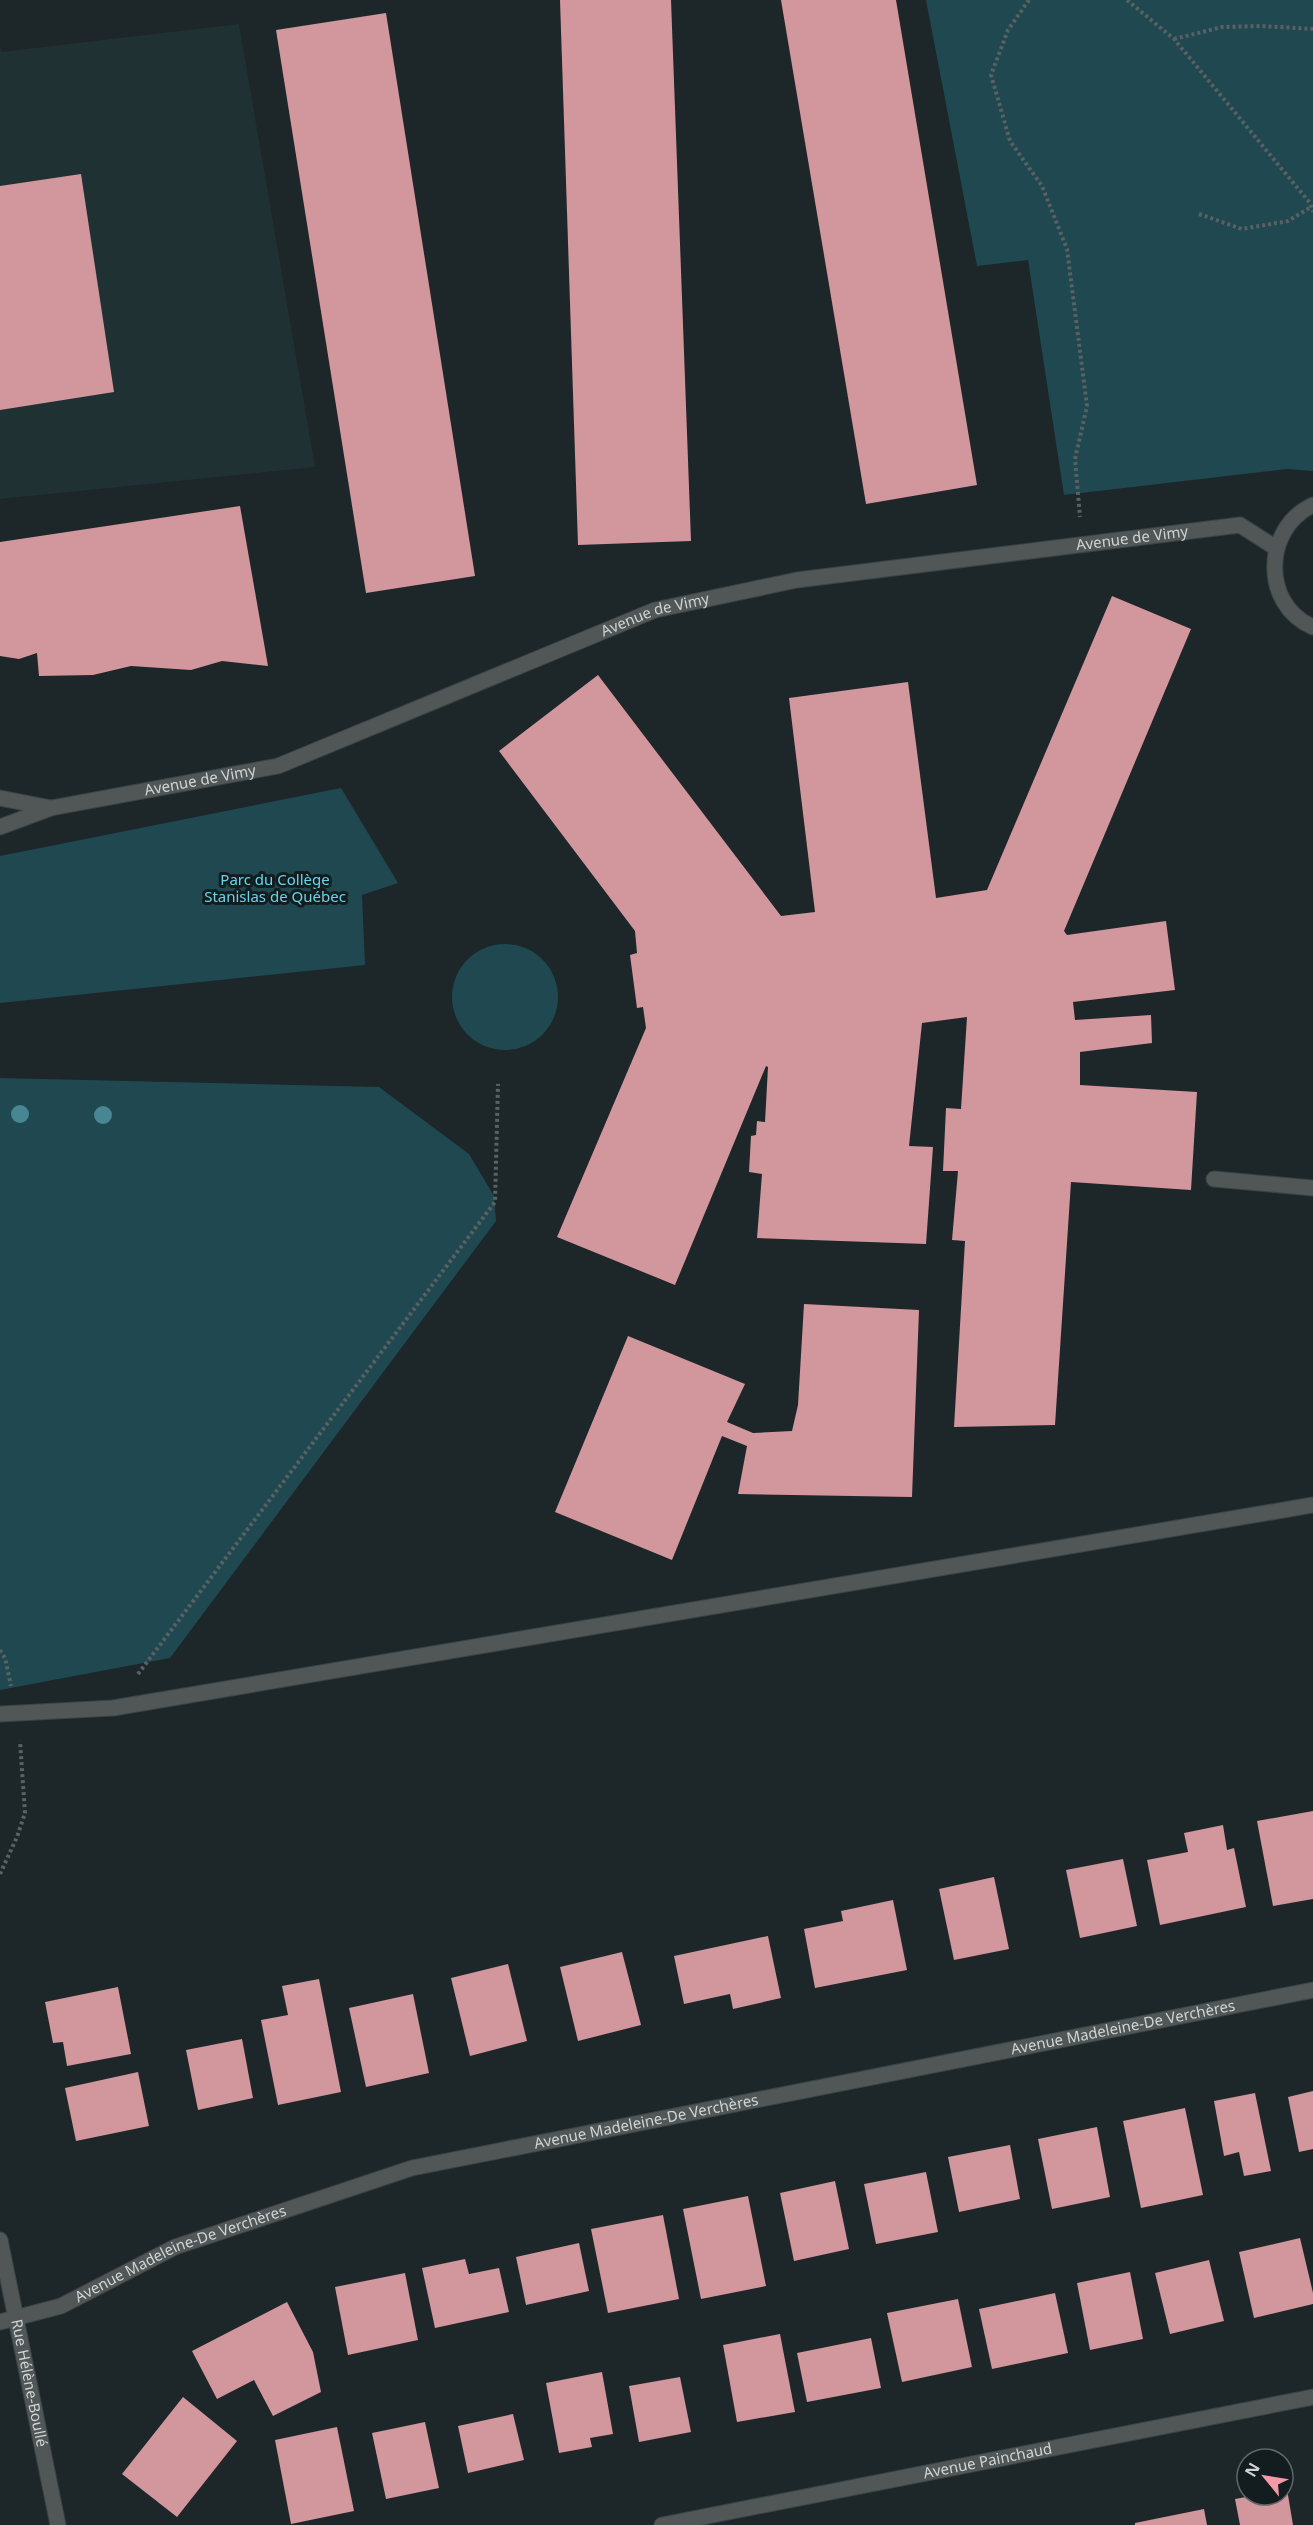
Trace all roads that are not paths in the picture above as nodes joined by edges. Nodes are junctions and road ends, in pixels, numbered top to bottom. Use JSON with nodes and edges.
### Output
{"nodes":[{"id":1,"x":1313,"y":505,"type":"edge"},
{"id":2,"x":1276,"y":548,"type":"junction"},
{"id":3,"x":1313,"y":627,"type":"edge"},
{"id":4,"x":0,"y":798,"type":"edge"},
{"id":5,"x":51,"y":808,"type":"junction"},
{"id":6,"x":0,"y":827,"type":"edge"},
{"id":7,"x":1214,"y":1179,"type":"dead end"},
{"id":8,"x":1313,"y":1188,"type":"edge"},
{"id":9,"x":1313,"y":1505,"type":"edge"},
{"id":10,"x":0,"y":1714,"type":"edge"},
{"id":11,"x":1313,"y":1990,"type":"edge"},
{"id":12,"x":0,"y":2240,"type":"edge"},
{"id":13,"x":15,"y":2318,"type":"junction"},
{"id":14,"x":0,"y":2322,"type":"edge"},
{"id":15,"x":1313,"y":2397,"type":"edge"},
{"id":16,"x":58,"y":2525,"type":"edge"},
{"id":17,"x":662,"y":2525,"type":"edge"}],
"edges":[{"from":1,"to":2,"type":"street"},
{"from":2,"to":3,"type":"street"},
{"from":2,"to":5,"type":"street","name":"Avenue de Vimy"},
{"from":4,"to":5,"type":"street","name":"Avenue de Vimy"},
{"from":5,"to":6,"type":"street","name":"Avenue de Vimy"},
{"from":7,"to":8,"type":"street"},
{"from":9,"to":10,"type":"street"},
{"from":11,"to":13,"type":"street","name":"Avenue Madeleine-De Verchères"},
{"from":12,"to":13,"type":"street","name":"Rue Hélène-Boullé"},
{"from":13,"to":14,"type":"street","name":"Avenue Madeleine-De Verchères"},
{"from":13,"to":16,"type":"street","name":"Rue Hélène-Boullé"},
{"from":15,"to":17,"type":"street","name":"Avenue Painchaud"}]}
